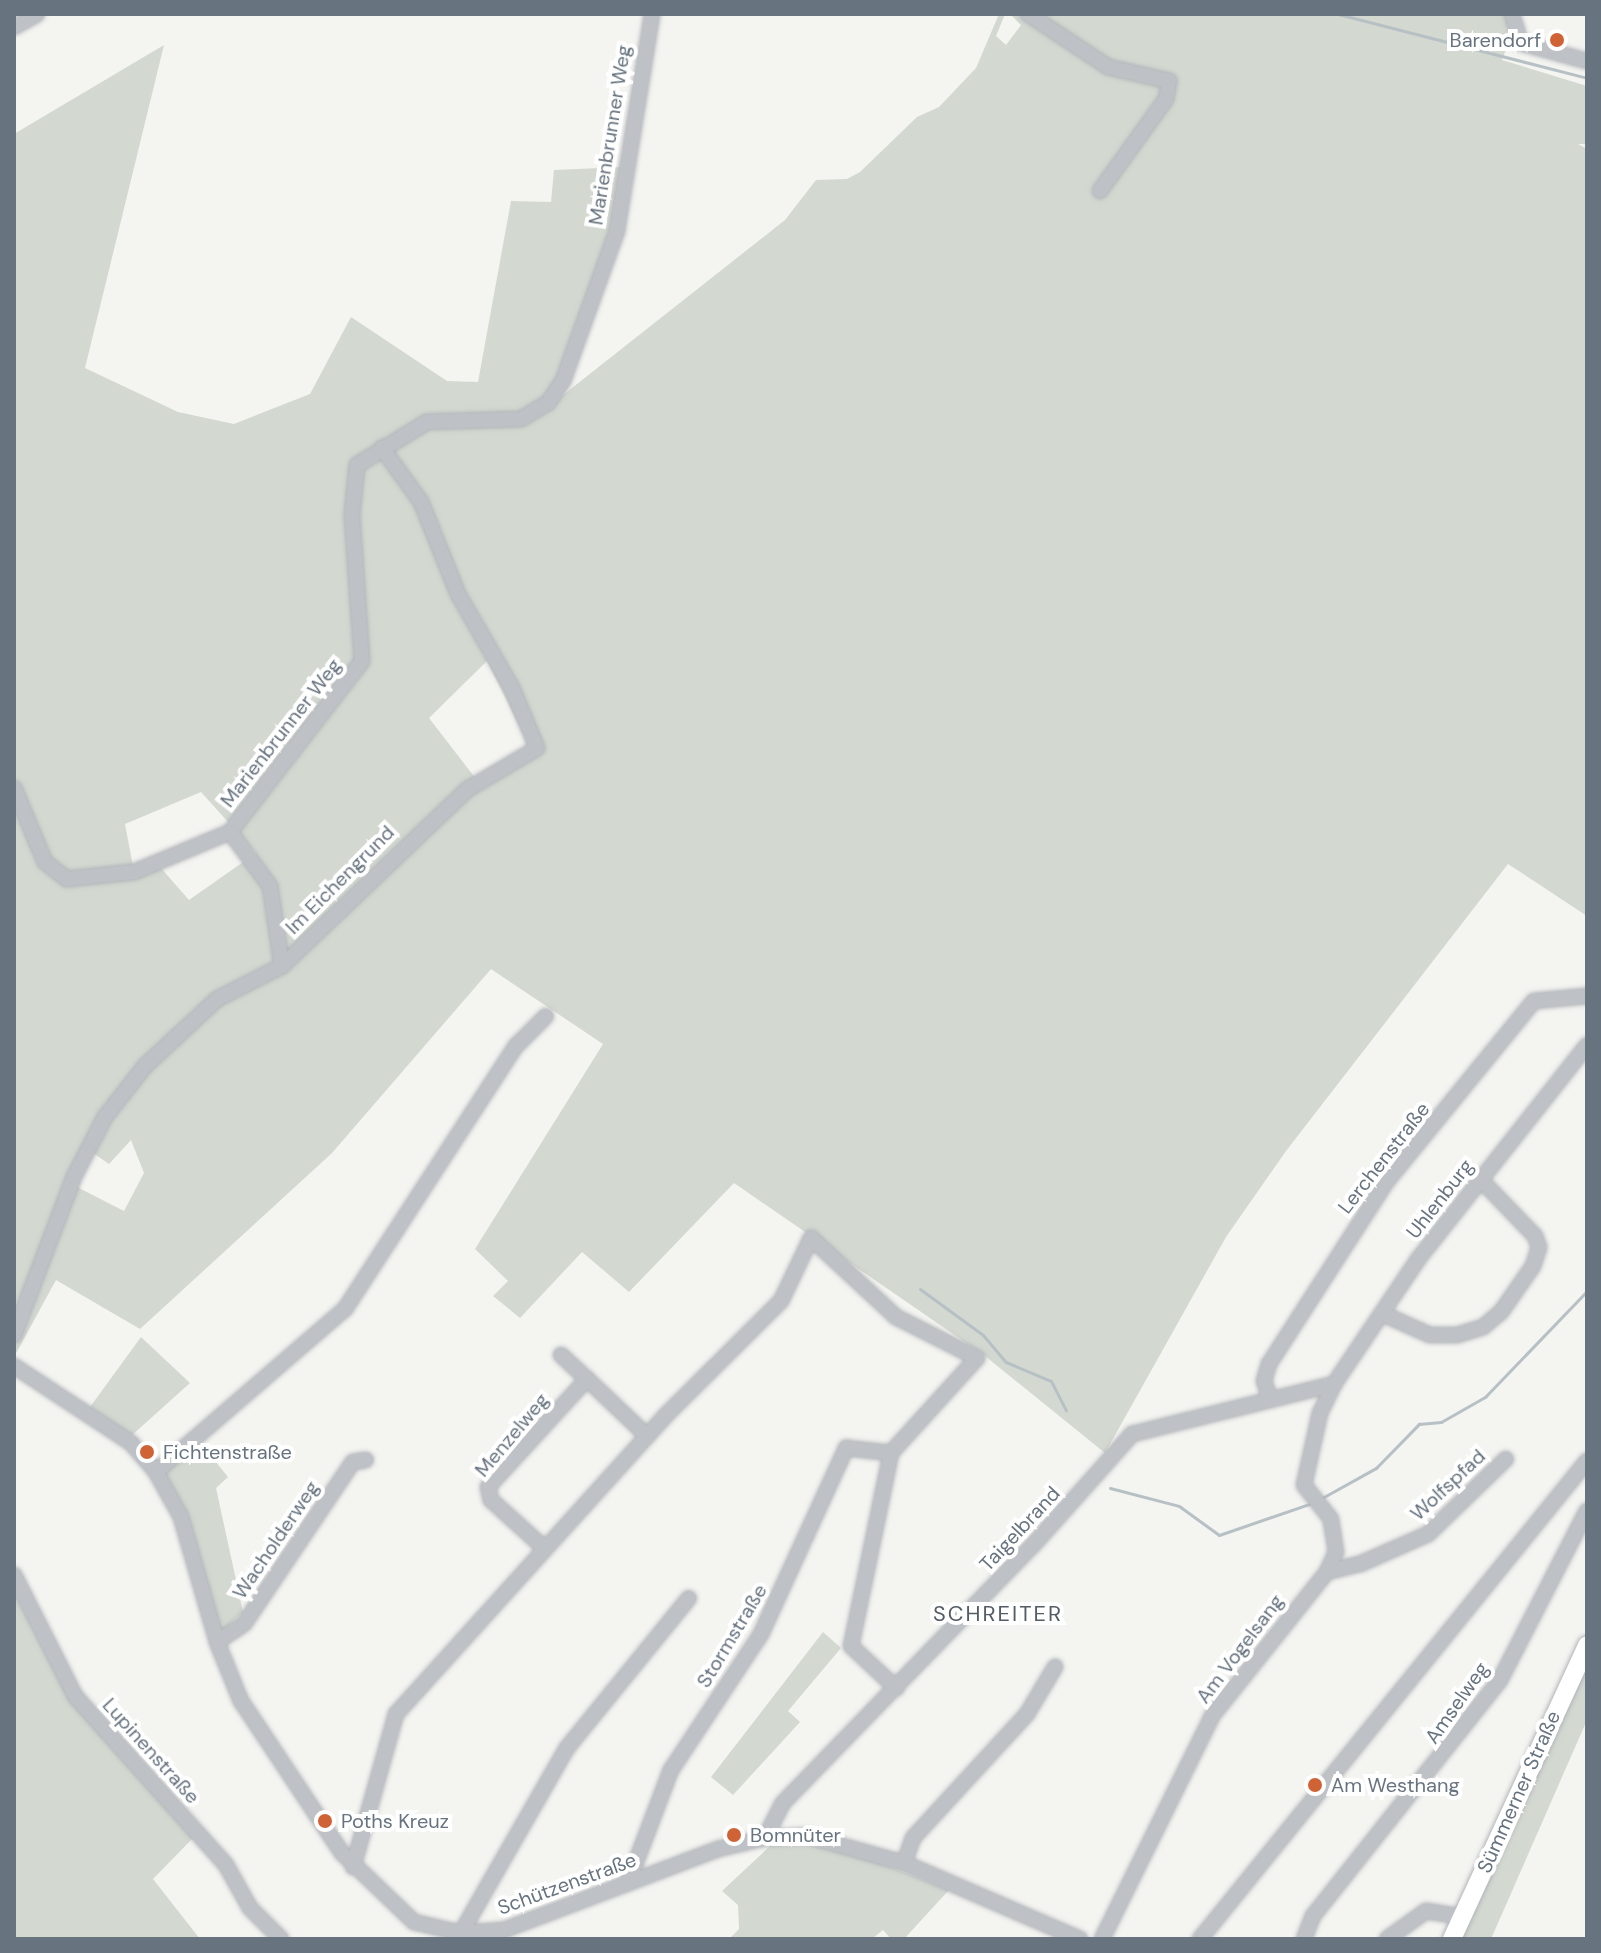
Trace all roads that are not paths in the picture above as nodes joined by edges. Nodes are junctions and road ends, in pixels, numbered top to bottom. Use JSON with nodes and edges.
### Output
{"nodes":[{"id":1,"x":37,"y":14,"type":"edge"},
{"id":2,"x":652,"y":14,"type":"edge"},
{"id":3,"x":1512,"y":14,"type":"edge"},
{"id":4,"x":1037,"y":17,"type":"edge"},
{"id":5,"x":14,"y":27,"type":"edge"},
{"id":6,"x":1587,"y":61,"type":"edge"},
{"id":7,"x":1100,"y":191,"type":"dead end"},
{"id":8,"x":382,"y":448,"type":"junction"},
{"id":9,"x":14,"y":788,"type":"edge"},
{"id":10,"x":230,"y":832,"type":"junction"},
{"id":11,"x":282,"y":966,"type":"junction"},
{"id":12,"x":1587,"y":996,"type":"edge"},
{"id":13,"x":546,"y":1016,"type":"dead end"},
{"id":14,"x":1587,"y":1045,"type":"edge"},
{"id":15,"x":1480,"y":1179,"type":"junction"},
{"id":16,"x":1383,"y":1314,"type":"junction"},
{"id":17,"x":14,"y":1335,"type":"edge"},
{"id":18,"x":561,"y":1355,"type":"dead end"},
{"id":19,"x":14,"y":1366,"type":"edge"},
{"id":20,"x":587,"y":1379,"type":"junction"},
{"id":21,"x":1334,"y":1384,"type":"junction"},
{"id":22,"x":1270,"y":1399,"type":"junction"},
{"id":23,"x":647,"y":1436,"type":"junction"},
{"id":24,"x":891,"y":1453,"type":"junction"},
{"id":25,"x":1506,"y":1459,"type":"dead end"},
{"id":26,"x":366,"y":1460,"type":"dead end"},
{"id":27,"x":1587,"y":1461,"type":"edge"},
{"id":28,"x":156,"y":1472,"type":"junction"},
{"id":29,"x":1587,"y":1511,"type":"edge"},
{"id":30,"x":544,"y":1548,"type":"junction"},
{"id":31,"x":1327,"y":1572,"type":"junction"},
{"id":32,"x":14,"y":1575,"type":"edge"},
{"id":33,"x":689,"y":1598,"type":"dead end"},
{"id":34,"x":217,"y":1642,"type":"junction"},
{"id":35,"x":1587,"y":1646,"type":"edge"},
{"id":36,"x":1055,"y":1667,"type":"dead end"},
{"id":37,"x":896,"y":1688,"type":"junction"},
{"id":38,"x":765,"y":1838,"type":"junction"},
{"id":39,"x":904,"y":1863,"type":"junction"},
{"id":40,"x":353,"y":1867,"type":"junction"},
{"id":41,"x":628,"y":1883,"type":"junction"},
{"id":42,"x":1462,"y":1917,"type":"junction"},
{"id":43,"x":461,"y":1933,"type":"junction"},
{"id":44,"x":484,"y":1936,"type":"edge"},
{"id":45,"x":281,"y":1939,"type":"edge"},
{"id":46,"x":515,"y":1939,"type":"edge"},
{"id":47,"x":1080,"y":1939,"type":"edge"},
{"id":48,"x":1102,"y":1939,"type":"edge"},
{"id":49,"x":1200,"y":1939,"type":"edge"},
{"id":50,"x":1304,"y":1939,"type":"edge"},
{"id":51,"x":1387,"y":1939,"type":"edge"},
{"id":52,"x":1452,"y":1939,"type":"edge"}],
"edges":[{"from":1,"to":5,"type":"street"},
{"from":2,"to":8,"type":"street","name":"Marienbrunner Weg"},
{"from":3,"to":6,"type":"street"},
{"from":4,"to":7,"type":"street"},
{"from":8,"to":10,"type":"street","name":"Marienbrunner Weg"},
{"from":8,"to":11,"type":"street","name":"Im Eichengrund"},
{"from":9,"to":10,"type":"street","name":"Marienbrunner Weg"},
{"from":10,"to":11,"type":"street"},
{"from":11,"to":17,"type":"street","name":"Im Eichengrund"},
{"from":12,"to":22,"type":"street","name":"Lerchenstraße"},
{"from":13,"to":28,"type":"street"},
{"from":14,"to":15,"type":"street","name":"Uhlenburg"},
{"from":15,"to":16,"type":"street","name":"Uhlenburg"},
{"from":15,"to":16,"type":"street"},
{"from":16,"to":21,"type":"street","name":"Uhlenburg"},
{"from":18,"to":20,"type":"street"},
{"from":19,"to":28,"type":"street","name":"Schützenstraße"},
{"from":20,"to":23,"type":"street"},
{"from":20,"to":30,"type":"street","name":"Menzelweg"},
{"from":21,"to":22,"type":"street","name":"Taigelbrand"},
{"from":21,"to":31,"type":"street","name":"Am Vogelsang"},
{"from":22,"to":37,"type":"street","name":"Taigelbrand"},
{"from":23,"to":24,"type":"street"},
{"from":23,"to":30,"type":"street"},
{"from":24,"to":37,"type":"street"},
{"from":24,"to":41,"type":"street","name":"Stormstraße"},
{"from":25,"to":31,"type":"street","name":"Wolfspfad"},
{"from":26,"to":34,"type":"street","name":"Wacholderweg"},
{"from":27,"to":49,"type":"street"},
{"from":28,"to":34,"type":"street","name":"Schützenstraße"},
{"from":29,"to":50,"type":"street","name":"Amselweg"},
{"from":30,"to":40,"type":"street"},
{"from":31,"to":48,"type":"street","name":"Am Vogelsang"},
{"from":32,"to":45,"type":"street","name":"Lupinenstraße"},
{"from":33,"to":43,"type":"street"},
{"from":34,"to":40,"type":"street","name":"Schützenstraße"},
{"from":35,"to":42,"type":"main road","name":"Sümmerner Straße"},
{"from":36,"to":39,"type":"street"},
{"from":37,"to":38,"type":"street","name":"Taigelbrand"},
{"from":38,"to":39,"type":"street","name":"Schützenstraße"},
{"from":38,"to":41,"type":"street","name":"Schützenstraße"},
{"from":39,"to":47,"type":"street","name":"Schützenstraße"},
{"from":40,"to":43,"type":"street","name":"Schützenstraße"},
{"from":41,"to":44,"type":"street","name":"Schützenstraße"},
{"from":42,"to":51,"type":"street"},
{"from":42,"to":52,"type":"main road","name":"Sümmerner Straße"},
{"from":43,"to":44,"type":"street","name":"Schützenstraße"},
{"from":44,"to":46,"type":"street"}]}
